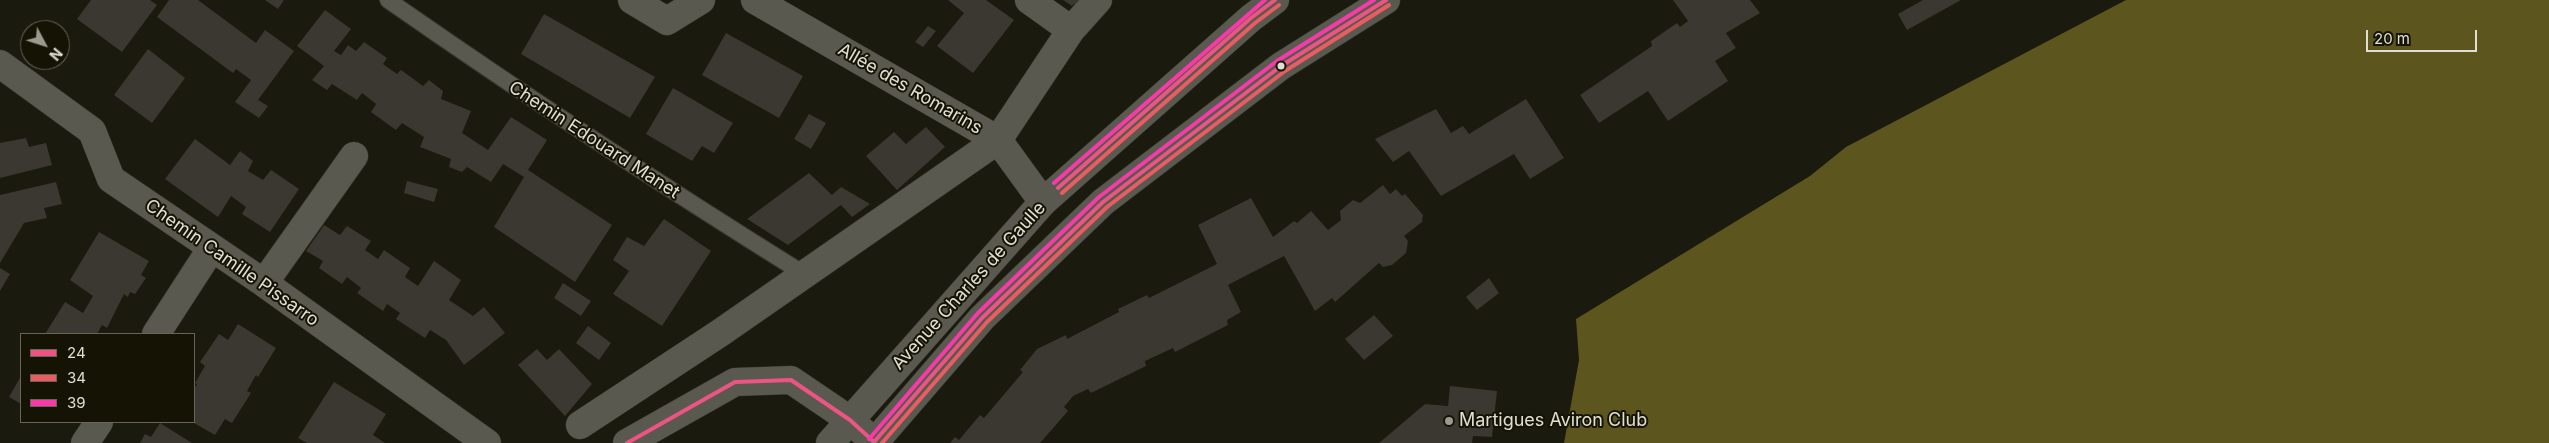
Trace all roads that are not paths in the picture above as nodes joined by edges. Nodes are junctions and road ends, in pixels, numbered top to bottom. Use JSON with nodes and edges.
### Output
{"nodes":[{"id":1,"x":388,"y":0,"type":"edge"},
{"id":2,"x":632,"y":0,"type":"edge"},
{"id":3,"x":701,"y":0,"type":"edge"},
{"id":4,"x":755,"y":0,"type":"edge"},
{"id":5,"x":1029,"y":0,"type":"edge"},
{"id":6,"x":1098,"y":0,"type":"edge"},
{"id":7,"x":1275,"y":0,"type":"edge"},
{"id":8,"x":1386,"y":0,"type":"edge"},
{"id":9,"x":1071,"y":30,"type":"junction"},
{"id":10,"x":0,"y":64,"type":"edge"},
{"id":11,"x":998,"y":140,"type":"junction"},
{"id":12,"x":354,"y":156,"type":"dead end"},
{"id":13,"x":1043,"y":202,"type":"junction"},
{"id":14,"x":212,"y":249,"type":"junction"},
{"id":15,"x":804,"y":274,"type":"junction"},
{"id":16,"x":264,"y":283,"type":"junction"},
{"id":17,"x":157,"y":333,"type":"edge"},
{"id":18,"x":850,"y":420,"type":"junction"},
{"id":19,"x":98,"y":423,"type":"edge"},
{"id":20,"x":580,"y":425,"type":"dead end"},
{"id":21,"x":85,"y":443,"type":"edge"},
{"id":22,"x":487,"y":443,"type":"edge"},
{"id":23,"x":627,"y":443,"type":"edge"},
{"id":24,"x":830,"y":443,"type":"edge"},
{"id":25,"x":874,"y":443,"type":"edge"}],
"edges":[{"from":1,"to":15,"type":"lane","name":"Chemin Edouard Manet"},
{"from":2,"to":3,"type":"street"},
{"from":4,"to":11,"type":"street","name":"Allée des Romarins"},
{"from":5,"to":9,"type":"street"},
{"from":6,"to":9,"type":"street"},
{"from":7,"to":13,"type":"street","name":"Avenue Charles de Gaulle"},
{"from":8,"to":25,"type":"street","name":"Avenue Charles de Gaulle"},
{"from":9,"to":11,"type":"street"},
{"from":10,"to":14,"type":"street","name":"Chemin Camille Pissarro"},
{"from":11,"to":13,"type":"street","name":"Allée des Romarins"},
{"from":11,"to":15,"type":"street"},
{"from":12,"to":16,"type":"street"},
{"from":13,"to":18,"type":"street","name":"Avenue Charles de Gaulle"},
{"from":14,"to":16,"type":"street","name":"Chemin Camille Pissarro"},
{"from":14,"to":17,"type":"street"},
{"from":15,"to":20,"type":"street"},
{"from":16,"to":22,"type":"street","name":"Chemin Camille Pissarro"},
{"from":18,"to":23,"type":"street"},
{"from":18,"to":24,"type":"street","name":"Avenue Charles de Gaulle"},
{"from":18,"to":25,"type":"street"},
{"from":19,"to":21,"type":"street"}]}
